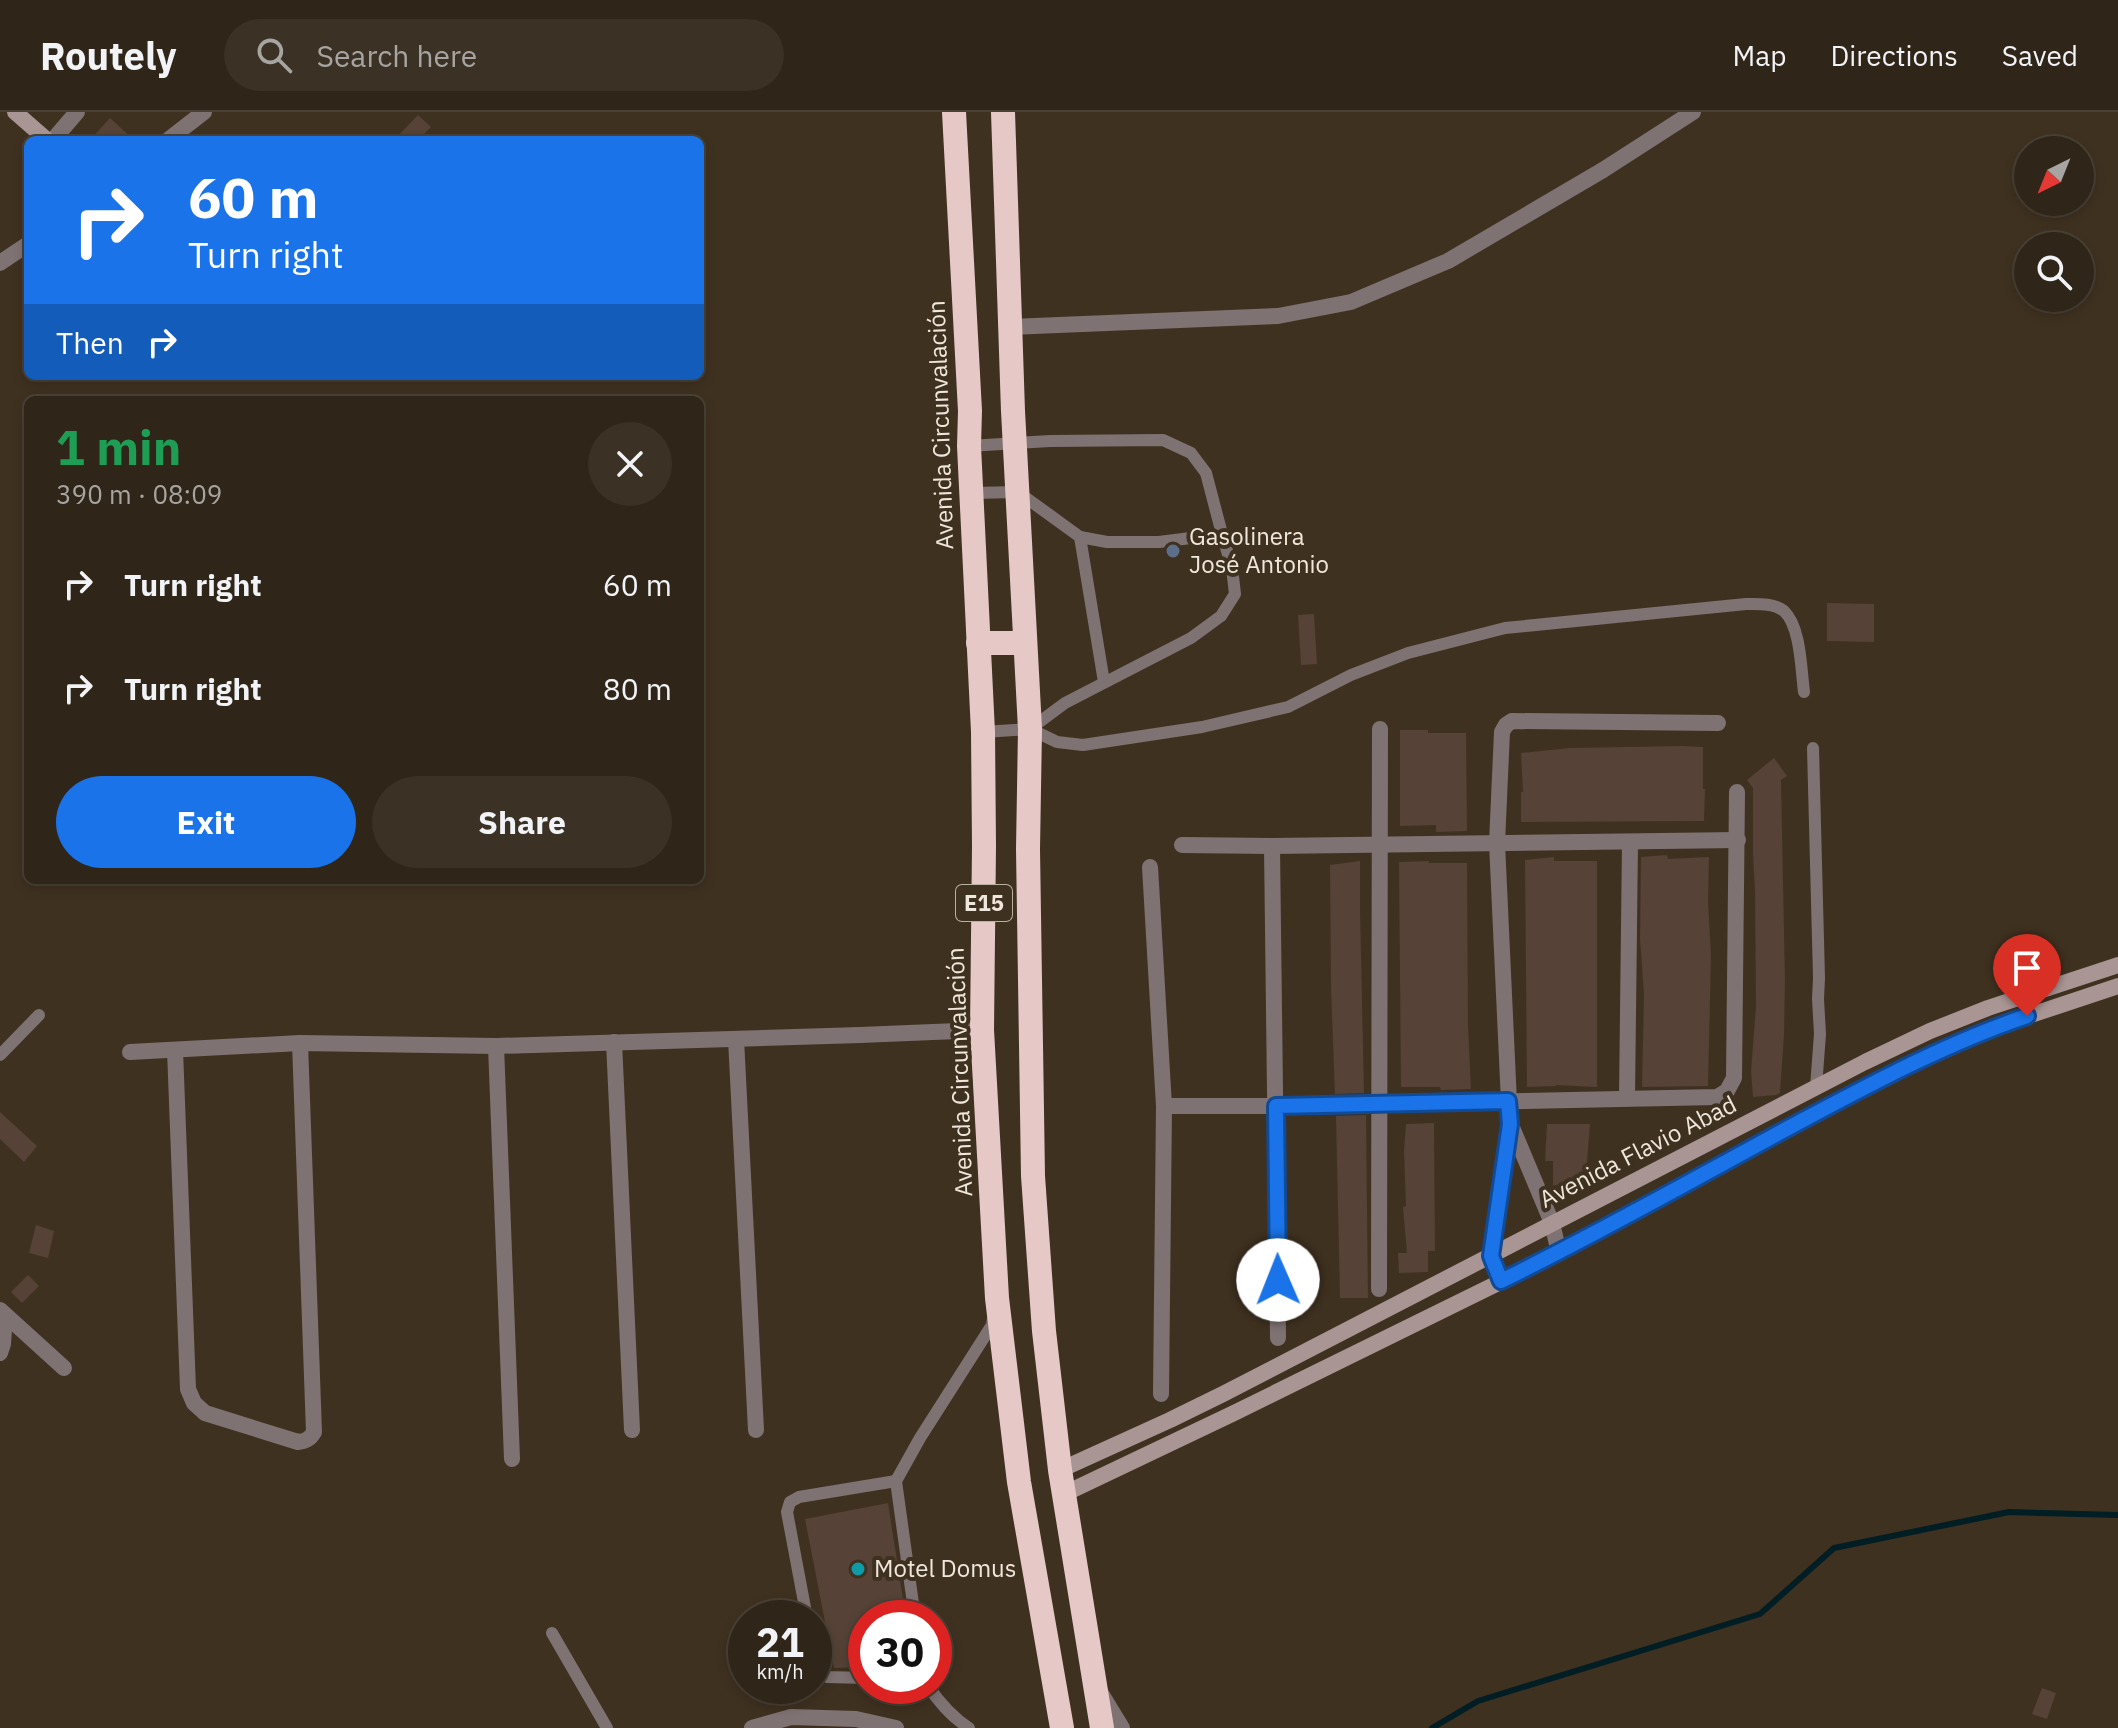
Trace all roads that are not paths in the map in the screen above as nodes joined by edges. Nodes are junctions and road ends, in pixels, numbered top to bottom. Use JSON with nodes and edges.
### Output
{"nodes":[{"id":1,"x":15,"y":112,"type":"edge"},
{"id":2,"x":77,"y":112,"type":"edge"},
{"id":3,"x":204,"y":112,"type":"edge"},
{"id":4,"x":954,"y":112,"type":"edge"},
{"id":5,"x":1003,"y":112,"type":"edge"},
{"id":6,"x":1693,"y":112,"type":"edge"},
{"id":7,"x":45,"y":136,"type":"edge"},
{"id":8,"x":54,"y":136,"type":"edge"},
{"id":9,"x":173,"y":136,"type":"edge"},
{"id":10,"x":24,"y":247,"type":"edge"},
{"id":11,"x":0,"y":263,"type":"edge"},
{"id":12,"x":1010,"y":327,"type":"junction"},
{"id":13,"x":970,"y":411,"type":"junction"},
{"id":14,"x":1013,"y":411,"type":"junction"},
{"id":15,"x":1015,"y":443,"type":"junction"},
{"id":16,"x":969,"y":446,"type":"junction"},
{"id":17,"x":1018,"y":492,"type":"junction"},
{"id":18,"x":972,"y":493,"type":"junction"},
{"id":19,"x":1222,"y":534,"type":"junction"},
{"id":20,"x":1080,"y":537,"type":"junction"},
{"id":21,"x":978,"y":643,"type":"junction"},
{"id":22,"x":1025,"y":643,"type":"junction"},
{"id":23,"x":1104,"y":682,"type":"junction"},
{"id":24,"x":1804,"y":692,"type":"dead end"},
{"id":25,"x":1718,"y":723,"type":"dead end"},
{"id":26,"x":1030,"y":729,"type":"junction"},
{"id":27,"x":1380,"y":729,"type":"dead end"},
{"id":28,"x":983,"y":732,"type":"junction"},
{"id":29,"x":1813,"y":748,"type":"dead end"},
{"id":30,"x":1737,"y":792,"type":"dead end"},
{"id":31,"x":1738,"y":840,"type":"junction"},
{"id":32,"x":1630,"y":842,"type":"junction"},
{"id":33,"x":1497,"y":843,"type":"junction"},
{"id":34,"x":1380,"y":844,"type":"junction"},
{"id":35,"x":1182,"y":845,"type":"dead end"},
{"id":36,"x":984,"y":846,"type":"junction"},
{"id":37,"x":1272,"y":846,"type":"junction"},
{"id":38,"x":1028,"y":849,"type":"junction"},
{"id":39,"x":1150,"y":867,"type":"dead end"},
{"id":40,"x":2118,"y":965,"type":"edge"},
{"id":41,"x":2118,"y":986,"type":"edge"},
{"id":42,"x":39,"y":1015,"type":"dead end"},
{"id":43,"x":982,"y":1030,"type":"junction"},
{"id":44,"x":736,"y":1039,"type":"junction"},
{"id":45,"x":614,"y":1042,"type":"junction"},
{"id":46,"x":300,"y":1043,"type":"junction"},
{"id":47,"x":496,"y":1046,"type":"junction"},
{"id":48,"x":175,"y":1050,"type":"junction"},
{"id":49,"x":130,"y":1052,"type":"dead end"},
{"id":50,"x":0,"y":1055,"type":"edge"},
{"id":51,"x":1816,"y":1087,"type":"junction"},
{"id":52,"x":1627,"y":1098,"type":"junction"},
{"id":53,"x":1508,"y":1101,"type":"junction"},
{"id":54,"x":1379,"y":1103,"type":"junction"},
{"id":55,"x":1164,"y":1106,"type":"junction"},
{"id":56,"x":1276,"y":1106,"type":"junction"},
{"id":57,"x":1510,"y":1124,"type":"junction"},
{"id":58,"x":1552,"y":1223,"type":"junction"},
{"id":59,"x":1559,"y":1253,"type":"junction"},
{"id":60,"x":1491,"y":1256,"type":"junction"},
{"id":61,"x":1501,"y":1281,"type":"junction"},
{"id":62,"x":1379,"y":1289,"type":"dead end"},
{"id":63,"x":997,"y":1298,"type":"junction"},
{"id":64,"x":3,"y":1312,"type":"edge"},
{"id":65,"x":1278,"y":1338,"type":"dead end"},
{"id":66,"x":0,"y":1353,"type":"edge"},
{"id":67,"x":64,"y":1368,"type":"dead end"},
{"id":68,"x":1161,"y":1394,"type":"dead end"},
{"id":69,"x":632,"y":1430,"type":"dead end"},
{"id":70,"x":756,"y":1430,"type":"dead end"},
{"id":71,"x":512,"y":1459,"type":"dead end"},
{"id":72,"x":1060,"y":1470,"type":"junction"},
{"id":73,"x":896,"y":1481,"type":"junction"},
{"id":74,"x":1064,"y":1494,"type":"junction"},
{"id":75,"x":804,"y":1600,"type":"edge"},
{"id":76,"x":913,"y":1600,"type":"edge"},
{"id":77,"x":552,"y":1633,"type":"dead end"},
{"id":78,"x":1094,"y":1680,"type":"junction"},
{"id":79,"x":1055,"y":1691,"type":"junction"},
{"id":80,"x":942,"y":1704,"type":"edge"},
{"id":81,"x":607,"y":1728,"type":"edge"},
{"id":82,"x":752,"y":1728,"type":"edge"},
{"id":83,"x":896,"y":1728,"type":"edge"},
{"id":84,"x":969,"y":1728,"type":"edge"},
{"id":85,"x":1053,"y":1728,"type":"edge"},
{"id":86,"x":1062,"y":1728,"type":"edge"},
{"id":87,"x":1102,"y":1728,"type":"edge"},
{"id":88,"x":1122,"y":1728,"type":"edge"}],
"edges":[{"from":1,"to":7,"type":"street"},
{"from":2,"to":8,"type":"street"},
{"from":3,"to":9,"type":"street"},
{"from":4,"to":13,"type":"highway","name":"Avenida Circunvalación","number":"E15"},
{"from":5,"to":12,"type":"highway","number":"E15"},
{"from":6,"to":12,"type":"street"},
{"from":10,"to":11,"type":"street"},
{"from":12,"to":14,"type":"highway","number":"E15"},
{"from":13,"to":14,"type":"highway"},
{"from":13,"to":16,"type":"highway","name":"Avenida Circunvalación","number":"E15"},
{"from":14,"to":15,"type":"highway","number":"E15"},
{"from":15,"to":16,"type":"lane"},
{"from":15,"to":17,"type":"highway","number":"E15"},
{"from":15,"to":19,"type":"lane"},
{"from":16,"to":18,"type":"highway","name":"Avenida Circunvalación","number":"E15"},
{"from":17,"to":18,"type":"lane"},
{"from":17,"to":20,"type":"lane"},
{"from":17,"to":22,"type":"highway","number":"E15"},
{"from":18,"to":21,"type":"highway","name":"Avenida Circunvalación","number":"E15"},
{"from":19,"to":20,"type":"lane"},
{"from":19,"to":23,"type":"lane"},
{"from":20,"to":23,"type":"lane"},
{"from":21,"to":22,"type":"highway"},
{"from":21,"to":28,"type":"highway","name":"Avenida Circunvalación","number":"E15"},
{"from":22,"to":26,"type":"highway","number":"E15"},
{"from":23,"to":26,"type":"lane"},
{"from":24,"to":26,"type":"lane"},
{"from":25,"to":33,"type":"street"},
{"from":26,"to":28,"type":"lane"},
{"from":26,"to":38,"type":"highway","number":"E15"},
{"from":27,"to":34,"type":"street"},
{"from":28,"to":36,"type":"highway","name":"Avenida Circunvalación","number":"E15"},
{"from":29,"to":51,"type":"lane"},
{"from":30,"to":31,"type":"street"},
{"from":31,"to":32,"type":"street"},
{"from":31,"to":52,"type":"street"},
{"from":32,"to":33,"type":"street"},
{"from":32,"to":52,"type":"street"},
{"from":33,"to":34,"type":"street"},
{"from":33,"to":53,"type":"street"},
{"from":34,"to":37,"type":"street"},
{"from":34,"to":54,"type":"street"},
{"from":35,"to":37,"type":"street"},
{"from":36,"to":38,"type":"highway"},
{"from":36,"to":43,"type":"highway","name":"Avenida Circunvalación","number":"E15"},
{"from":37,"to":56,"type":"street"},
{"from":38,"to":72,"type":"highway","number":"E15"},
{"from":39,"to":55,"type":"street"},
{"from":40,"to":51,"type":"street","name":"Avenida Flavio Abad"},
{"from":41,"to":59,"type":"street","name":"Avenida Flavio Abad"},
{"from":42,"to":50,"type":"lane"},
{"from":43,"to":44,"type":"street"},
{"from":43,"to":63,"type":"highway","name":"Avenida Circunvalación","number":"E15"},
{"from":44,"to":45,"type":"street"},
{"from":44,"to":70,"type":"street"},
{"from":45,"to":47,"type":"street"},
{"from":45,"to":69,"type":"street"},
{"from":46,"to":47,"type":"street"},
{"from":46,"to":48,"type":"street"},
{"from":46,"to":48,"type":"street"},
{"from":47,"to":71,"type":"street"},
{"from":48,"to":49,"type":"street"},
{"from":51,"to":58,"type":"street","name":"Avenida Flavio Abad"},
{"from":52,"to":53,"type":"street"},
{"from":53,"to":54,"type":"street"},
{"from":53,"to":57,"type":"street"},
{"from":54,"to":56,"type":"street"},
{"from":54,"to":62,"type":"street"},
{"from":55,"to":56,"type":"street"},
{"from":55,"to":68,"type":"street"},
{"from":56,"to":65,"type":"street"},
{"from":57,"to":58,"type":"street"},
{"from":57,"to":60,"type":"street"},
{"from":58,"to":59,"type":"street"},
{"from":58,"to":60,"type":"street","name":"Avenida Flavio Abad"},
{"from":59,"to":61,"type":"street","name":"Avenida Flavio Abad"},
{"from":60,"to":61,"type":"street"},
{"from":60,"to":72,"type":"street","name":"Avenida Flavio Abad"},
{"from":61,"to":74,"type":"street","name":"Avenida Flavio Abad"},
{"from":63,"to":73,"type":"lane"},
{"from":63,"to":79,"type":"highway","name":"Avenida Circunvalación","number":"E15"},
{"from":64,"to":66,"type":"street"},
{"from":64,"to":67,"type":"street"},
{"from":72,"to":74,"type":"highway","number":"E15"},
{"from":73,"to":75,"type":"lane"},
{"from":73,"to":76,"type":"lane"},
{"from":74,"to":78,"type":"highway","number":"E15"},
{"from":77,"to":81,"type":"lane"},
{"from":78,"to":87,"type":"highway","number":"E15"},
{"from":78,"to":88,"type":"street","number":"E15"},
{"from":79,"to":85,"type":"street","name":"Avenida Circunvalación","number":"E15"},
{"from":79,"to":86,"type":"highway","name":"Avenida Circunvalación","number":"E15"},
{"from":80,"to":84,"type":"lane"},
{"from":82,"to":83,"type":"street"}]}
